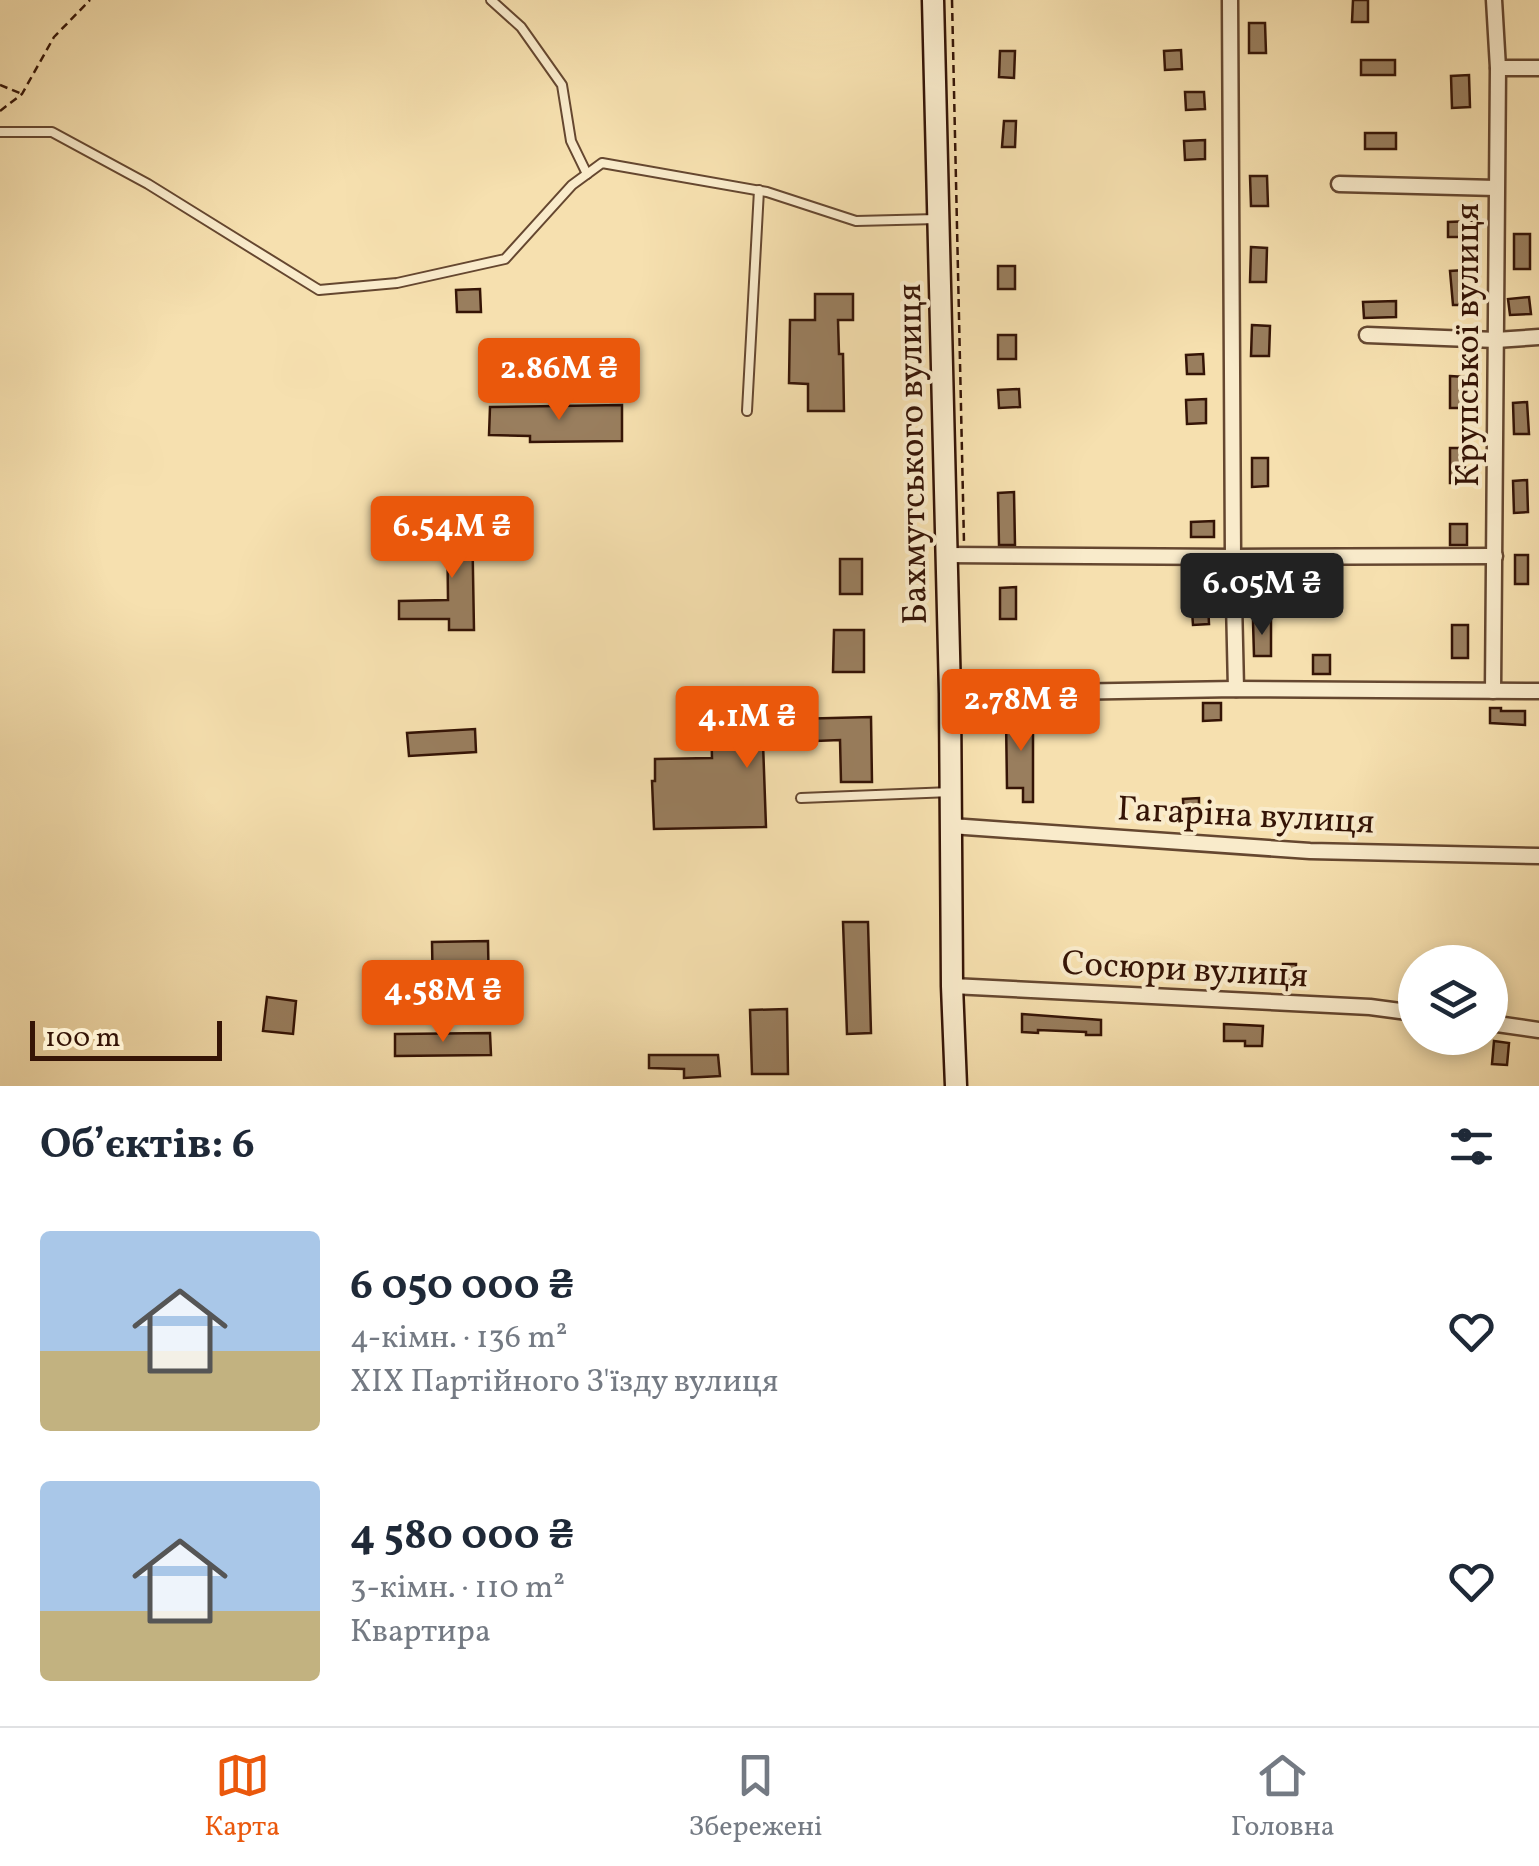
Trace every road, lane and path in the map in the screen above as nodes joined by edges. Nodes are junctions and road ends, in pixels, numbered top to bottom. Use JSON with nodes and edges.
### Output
{"nodes":[{"id":1,"x":90,"y":0,"type":"edge"},
{"id":2,"x":491,"y":0,"type":"edge"},
{"id":3,"x":933,"y":0,"type":"edge"},
{"id":4,"x":952,"y":0,"type":"edge"},
{"id":5,"x":1230,"y":0,"type":"edge"},
{"id":6,"x":1494,"y":0,"type":"edge"},
{"id":7,"x":1498,"y":68,"type":"junction"},
{"id":8,"x":1539,"y":68,"type":"edge"},
{"id":9,"x":0,"y":86,"type":"edge"},
{"id":10,"x":22,"y":94,"type":"junction"},
{"id":11,"x":0,"y":111,"type":"edge"},
{"id":12,"x":0,"y":132,"type":"edge"},
{"id":13,"x":587,"y":174,"type":"junction"},
{"id":14,"x":1340,"y":184,"type":"dead end"},
{"id":15,"x":1496,"y":188,"type":"junction"},
{"id":16,"x":759,"y":190,"type":"junction"},
{"id":17,"x":938,"y":218,"type":"junction"},
{"id":18,"x":1367,"y":336,"type":"dead end"},
{"id":19,"x":1539,"y":337,"type":"edge"},
{"id":20,"x":1496,"y":340,"type":"junction"},
{"id":21,"x":747,"y":411,"type":"dead end"},
{"id":22,"x":956,"y":555,"type":"junction"},
{"id":23,"x":1495,"y":556,"type":"junction"},
{"id":24,"x":1232,"y":557,"type":"junction"},
{"id":25,"x":1236,"y":690,"type":"junction"},
{"id":26,"x":1493,"y":691,"type":"junction"},
{"id":27,"x":1539,"y":691,"type":"edge"},
{"id":28,"x":950,"y":694,"type":"junction"},
{"id":29,"x":950,"y":792,"type":"junction"},
{"id":30,"x":800,"y":798,"type":"dead end"},
{"id":31,"x":951,"y":826,"type":"junction"},
{"id":32,"x":1539,"y":856,"type":"edge"},
{"id":33,"x":952,"y":986,"type":"junction"},
{"id":34,"x":1398,"y":1011,"type":"edge"},
{"id":35,"x":1508,"y":1026,"type":"edge"},
{"id":36,"x":1539,"y":1030,"type":"edge"},
{"id":37,"x":956,"y":1086,"type":"edge"}],
"edges":[{"from":1,"to":10,"type":"path"},
{"from":2,"to":13,"type":"lane"},
{"from":3,"to":17,"type":"main road","name":"Бахмутського вулиця"},
{"from":4,"to":22,"type":"path"},
{"from":5,"to":24,"type":"street"},
{"from":6,"to":7,"type":"street","name":"Крупської вулиця"},
{"from":7,"to":8,"type":"street"},
{"from":7,"to":15,"type":"street","name":"Крупської вулиця"},
{"from":9,"to":10,"type":"path"},
{"from":10,"to":11,"type":"path"},
{"from":12,"to":13,"type":"lane"},
{"from":13,"to":16,"type":"lane"},
{"from":14,"to":15,"type":"street"},
{"from":15,"to":20,"type":"street","name":"Крупської вулиця"},
{"from":16,"to":17,"type":"lane"},
{"from":16,"to":21,"type":"lane"},
{"from":17,"to":22,"type":"main road","name":"Бахмутського вулиця"},
{"from":18,"to":20,"type":"street"},
{"from":19,"to":20,"type":"street"},
{"from":20,"to":23,"type":"street","name":"Крупської вулиця"},
{"from":22,"to":24,"type":"street"},
{"from":22,"to":28,"type":"main road","name":"Бахмутського вулиця"},
{"from":23,"to":24,"type":"street"},
{"from":23,"to":26,"type":"street","name":"Крупської вулиця"},
{"from":24,"to":25,"type":"street"},
{"from":25,"to":26,"type":"street"},
{"from":25,"to":28,"type":"street"},
{"from":26,"to":27,"type":"street"},
{"from":28,"to":29,"type":"main road","name":"Бахмутського вулиця"},
{"from":29,"to":30,"type":"lane"},
{"from":29,"to":31,"type":"main road","name":"Бахмутського вулиця"},
{"from":31,"to":32,"type":"street","name":"Гагаріна вулиця"},
{"from":31,"to":33,"type":"main road","name":"Бахмутського вулиця"},
{"from":33,"to":34,"type":"street","name":"Сосюри вулиця"},
{"from":33,"to":37,"type":"main road","name":"Бахмутського вулиця"},
{"from":35,"to":36,"type":"street"}]}
